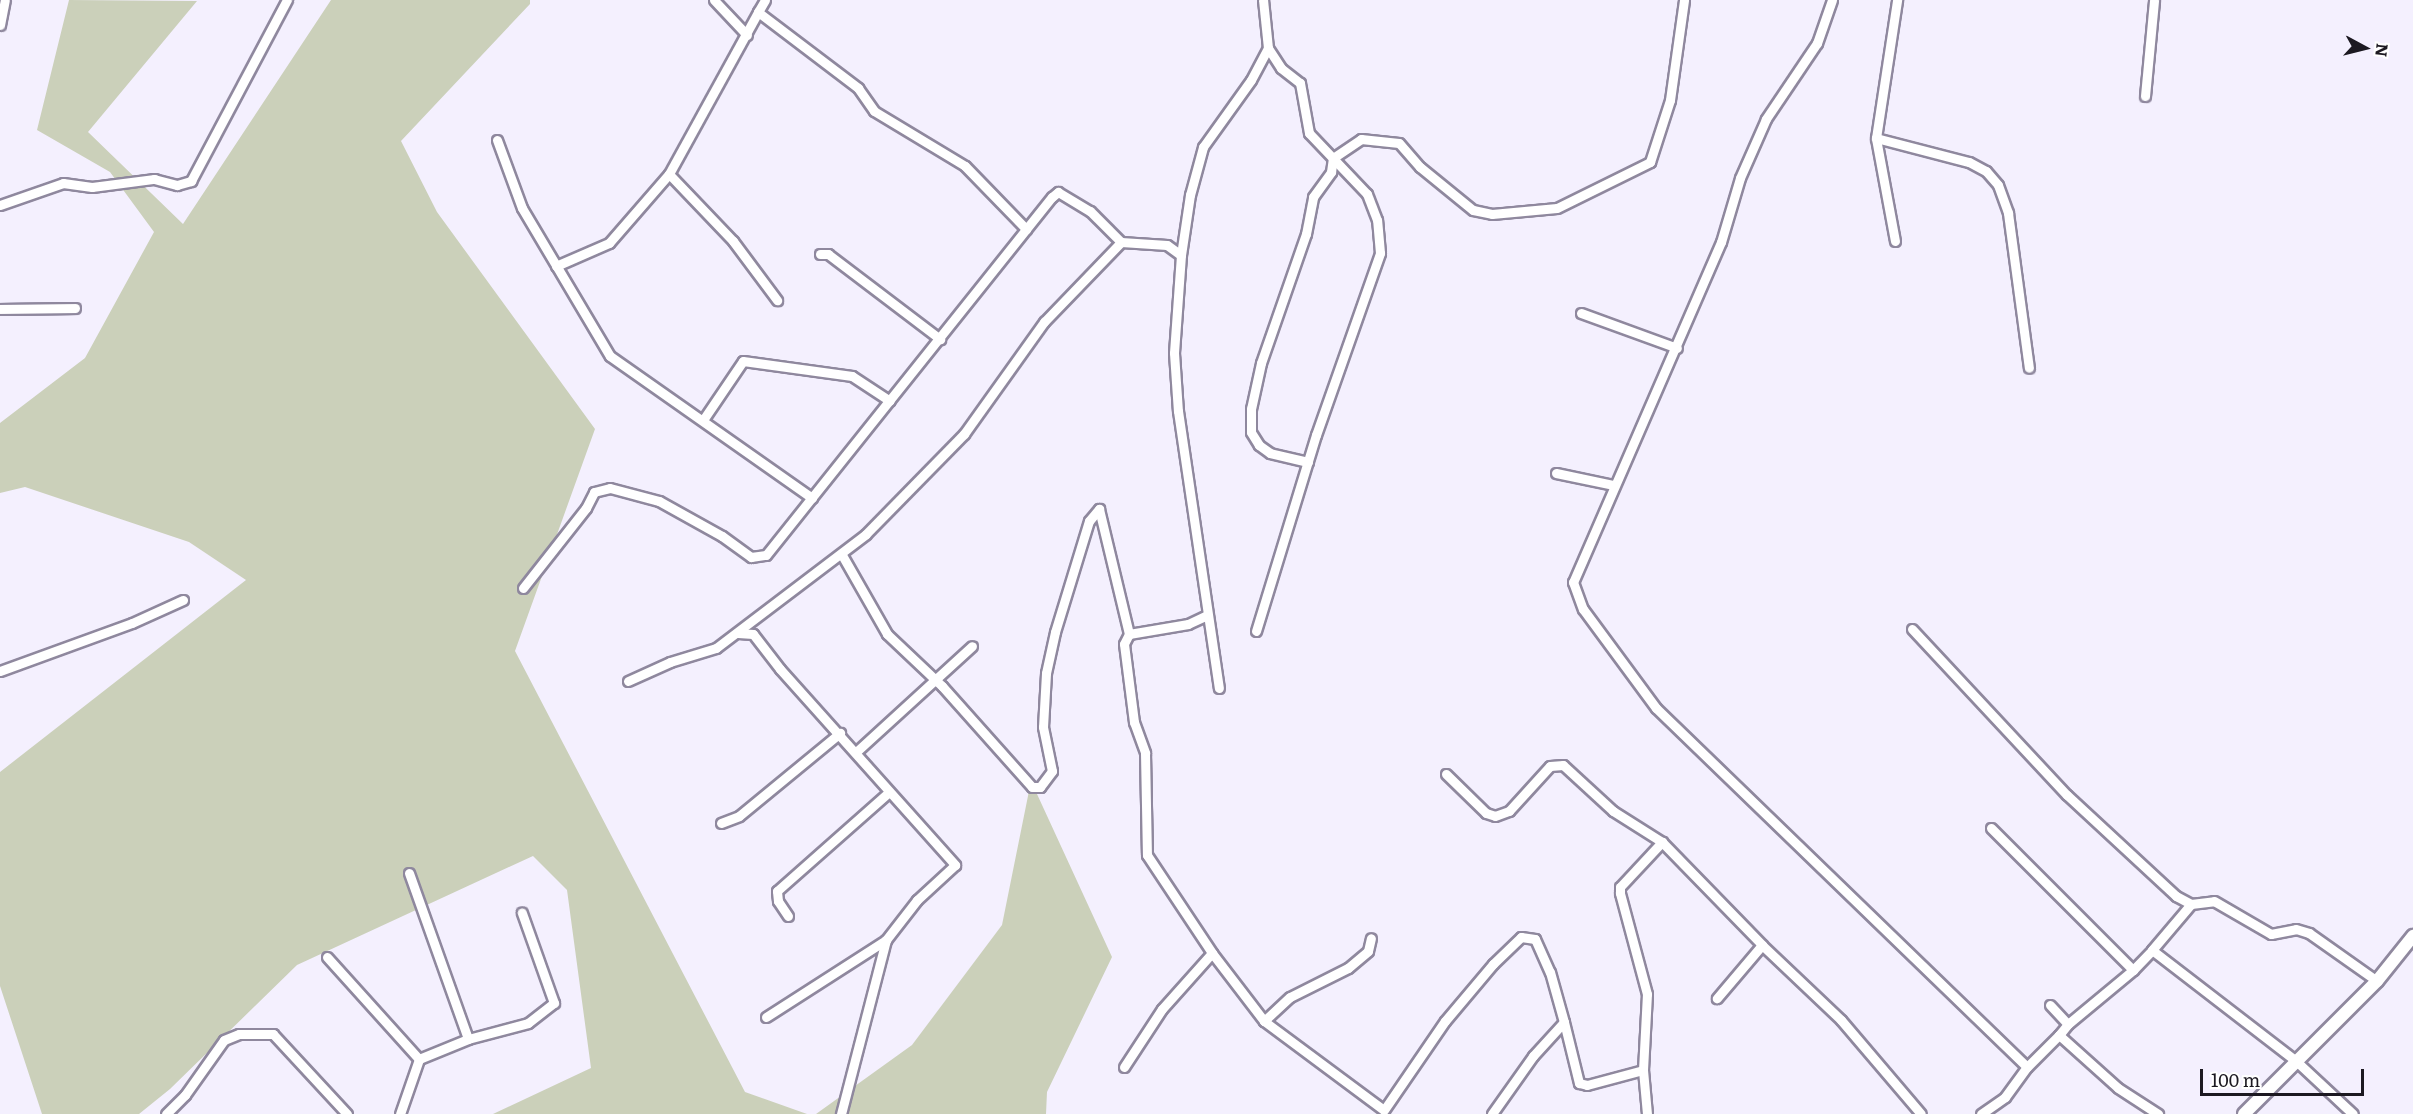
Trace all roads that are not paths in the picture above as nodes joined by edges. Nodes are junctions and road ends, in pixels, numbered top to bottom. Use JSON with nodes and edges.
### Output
{"nodes":[{"id":1,"x":5,"y":0,"type":"edge"},
{"id":2,"x":287,"y":0,"type":"edge"},
{"id":3,"x":714,"y":0,"type":"edge"},
{"id":4,"x":765,"y":0,"type":"edge"},
{"id":5,"x":1263,"y":0,"type":"edge"},
{"id":6,"x":1684,"y":0,"type":"edge"},
{"id":7,"x":1832,"y":0,"type":"edge"},
{"id":8,"x":1897,"y":0,"type":"edge"},
{"id":9,"x":2154,"y":0,"type":"edge"},
{"id":10,"x":758,"y":12,"type":"junction"},
{"id":11,"x":0,"y":25,"type":"edge"},
{"id":12,"x":747,"y":35,"type":"junction"},
{"id":13,"x":1268,"y":48,"type":"junction"},
{"id":14,"x":2145,"y":96,"type":"dead end"},
{"id":15,"x":1876,"y":138,"type":"junction"},
{"id":16,"x":497,"y":140,"type":"dead end"},
{"id":17,"x":1333,"y":158,"type":"junction"},
{"id":18,"x":669,"y":174,"type":"junction"},
{"id":19,"x":0,"y":206,"type":"edge"},
{"id":20,"x":1026,"y":229,"type":"junction"},
{"id":21,"x":1895,"y":241,"type":"dead end"},
{"id":22,"x":1120,"y":242,"type":"junction"},
{"id":23,"x":820,"y":254,"type":"dead end"},
{"id":24,"x":1181,"y":255,"type":"junction"},
{"id":25,"x":556,"y":266,"type":"junction"},
{"id":26,"x":777,"y":300,"type":"dead end"},
{"id":27,"x":75,"y":308,"type":"dead end"},
{"id":28,"x":0,"y":309,"type":"edge"},
{"id":29,"x":1581,"y":313,"type":"dead end"},
{"id":30,"x":940,"y":339,"type":"junction"},
{"id":31,"x":1677,"y":348,"type":"junction"},
{"id":32,"x":2029,"y":369,"type":"dead end"},
{"id":33,"x":890,"y":401,"type":"junction"},
{"id":34,"x":704,"y":420,"type":"junction"},
{"id":35,"x":1308,"y":462,"type":"junction"},
{"id":36,"x":1556,"y":473,"type":"dead end"},
{"id":37,"x":1613,"y":485,"type":"junction"},
{"id":38,"x":812,"y":498,"type":"junction"},
{"id":39,"x":842,"y":555,"type":"junction"},
{"id":40,"x":523,"y":588,"type":"dead end"},
{"id":41,"x":183,"y":600,"type":"dead end"},
{"id":42,"x":1207,"y":615,"type":"junction"},
{"id":43,"x":1912,"y":630,"type":"dead end"},
{"id":44,"x":1256,"y":631,"type":"dead end"},
{"id":45,"x":738,"y":633,"type":"junction"},
{"id":46,"x":1129,"y":634,"type":"junction"},
{"id":47,"x":972,"y":646,"type":"dead end"},
{"id":48,"x":0,"y":671,"type":"edge"},
{"id":49,"x":628,"y":681,"type":"dead end"},
{"id":50,"x":936,"y":681,"type":"junction"},
{"id":51,"x":1219,"y":688,"type":"dead end"},
{"id":52,"x":840,"y":733,"type":"junction"},
{"id":53,"x":856,"y":752,"type":"junction"},
{"id":54,"x":1446,"y":774,"type":"dead end"},
{"id":55,"x":889,"y":792,"type":"junction"},
{"id":56,"x":721,"y":823,"type":"dead end"},
{"id":57,"x":1991,"y":828,"type":"dead end"},
{"id":58,"x":1662,"y":842,"type":"junction"},
{"id":59,"x":409,"y":873,"type":"dead end"},
{"id":60,"x":2191,"y":904,"type":"junction"},
{"id":61,"x":522,"y":913,"type":"dead end"},
{"id":62,"x":788,"y":916,"type":"dead end"},
{"id":63,"x":2413,"y":936,"type":"edge"},
{"id":64,"x":1371,"y":938,"type":"dead end"},
{"id":65,"x":886,"y":940,"type":"junction"},
{"id":66,"x":1762,"y":945,"type":"junction"},
{"id":67,"x":2152,"y":950,"type":"junction"},
{"id":68,"x":1212,"y":953,"type":"junction"},
{"id":69,"x":327,"y":957,"type":"dead end"},
{"id":70,"x":2133,"y":969,"type":"junction"},
{"id":71,"x":2377,"y":981,"type":"junction"},
{"id":72,"x":1717,"y":998,"type":"dead end"},
{"id":73,"x":2050,"y":1005,"type":"dead end"},
{"id":74,"x":766,"y":1017,"type":"dead end"},
{"id":75,"x":1264,"y":1021,"type":"junction"},
{"id":76,"x":1564,"y":1022,"type":"junction"},
{"id":77,"x":2068,"y":1024,"type":"junction"},
{"id":78,"x":2059,"y":1035,"type":"junction"},
{"id":79,"x":468,"y":1039,"type":"junction"},
{"id":80,"x":419,"y":1059,"type":"junction"},
{"id":81,"x":2295,"y":1060,"type":"junction"},
{"id":82,"x":1124,"y":1067,"type":"dead end"},
{"id":83,"x":2027,"y":1067,"type":"junction"},
{"id":84,"x":1643,"y":1070,"type":"junction"},
{"id":85,"x":1386,"y":1112,"type":"edge"},
{"id":86,"x":2247,"y":1113,"type":"edge"},
{"id":87,"x":166,"y":1114,"type":"edge"},
{"id":88,"x":347,"y":1114,"type":"edge"},
{"id":89,"x":400,"y":1114,"type":"edge"},
{"id":90,"x":841,"y":1114,"type":"edge"},
{"id":91,"x":1492,"y":1114,"type":"edge"},
{"id":92,"x":1647,"y":1114,"type":"edge"},
{"id":93,"x":1920,"y":1114,"type":"edge"},
{"id":94,"x":1981,"y":1114,"type":"edge"},
{"id":95,"x":2158,"y":1114,"type":"edge"},
{"id":96,"x":2353,"y":1114,"type":"edge"}],
"edges":[{"from":1,"to":11,"type":"street"},
{"from":2,"to":19,"type":"street"},
{"from":3,"to":12,"type":"street"},
{"from":4,"to":10,"type":"street"},
{"from":5,"to":13,"type":"street"},
{"from":6,"to":17,"type":"street"},
{"from":7,"to":31,"type":"street"},
{"from":8,"to":15,"type":"street"},
{"from":9,"to":14,"type":"street"},
{"from":10,"to":12,"type":"street"},
{"from":10,"to":20,"type":"street"},
{"from":12,"to":18,"type":"street"},
{"from":13,"to":17,"type":"street"},
{"from":13,"to":24,"type":"street"},
{"from":15,"to":21,"type":"street"},
{"from":15,"to":32,"type":"street"},
{"from":16,"to":25,"type":"street"},
{"from":17,"to":35,"type":"street"},
{"from":17,"to":35,"type":"street"},
{"from":18,"to":25,"type":"street"},
{"from":18,"to":26,"type":"street"},
{"from":20,"to":22,"type":"street"},
{"from":20,"to":30,"type":"street"},
{"from":22,"to":24,"type":"street"},
{"from":22,"to":39,"type":"street"},
{"from":23,"to":30,"type":"street"},
{"from":24,"to":42,"type":"street"},
{"from":25,"to":34,"type":"street"},
{"from":27,"to":28,"type":"street"},
{"from":29,"to":31,"type":"street"},
{"from":30,"to":33,"type":"street"},
{"from":31,"to":37,"type":"street"},
{"from":33,"to":34,"type":"street"},
{"from":33,"to":38,"type":"street"},
{"from":34,"to":38,"type":"street"},
{"from":35,"to":44,"type":"street"},
{"from":36,"to":37,"type":"street"},
{"from":37,"to":83,"type":"street"},
{"from":38,"to":40,"type":"street"},
{"from":39,"to":45,"type":"street"},
{"from":39,"to":50,"type":"street"},
{"from":41,"to":48,"type":"street"},
{"from":42,"to":46,"type":"street"},
{"from":42,"to":51,"type":"street"},
{"from":43,"to":60,"type":"street"},
{"from":45,"to":49,"type":"street"},
{"from":45,"to":52,"type":"street"},
{"from":46,"to":50,"type":"street"},
{"from":46,"to":68,"type":"street"},
{"from":47,"to":50,"type":"street"},
{"from":50,"to":53,"type":"street"},
{"from":52,"to":53,"type":"street"},
{"from":52,"to":56,"type":"street"},
{"from":53,"to":55,"type":"street"},
{"from":54,"to":58,"type":"street"},
{"from":55,"to":62,"type":"street"},
{"from":55,"to":65,"type":"street"},
{"from":57,"to":70,"type":"street"},
{"from":58,"to":66,"type":"street"},
{"from":58,"to":84,"type":"street"},
{"from":59,"to":79,"type":"street"},
{"from":60,"to":67,"type":"street"},
{"from":60,"to":71,"type":"street"},
{"from":61,"to":79,"type":"street"},
{"from":63,"to":71,"type":"street"},
{"from":64,"to":75,"type":"street"},
{"from":65,"to":74,"type":"street"},
{"from":65,"to":90,"type":"street"},
{"from":66,"to":72,"type":"street"},
{"from":66,"to":93,"type":"street"},
{"from":67,"to":70,"type":"street"},
{"from":67,"to":81,"type":"street"},
{"from":68,"to":75,"type":"street"},
{"from":68,"to":82,"type":"street"},
{"from":69,"to":80,"type":"street"},
{"from":70,"to":77,"type":"street"},
{"from":71,"to":81,"type":"street"},
{"from":73,"to":77,"type":"street"},
{"from":75,"to":85,"type":"street"},
{"from":76,"to":84,"type":"street"},
{"from":76,"to":85,"type":"street"},
{"from":76,"to":91,"type":"street"},
{"from":77,"to":78,"type":"street"},
{"from":78,"to":83,"type":"street"},
{"from":78,"to":95,"type":"street"},
{"from":79,"to":80,"type":"street"},
{"from":80,"to":89,"type":"street"},
{"from":81,"to":86,"type":"street"},
{"from":81,"to":96,"type":"street"},
{"from":83,"to":94,"type":"street"},
{"from":84,"to":92,"type":"street"},
{"from":87,"to":88,"type":"street"}]}
